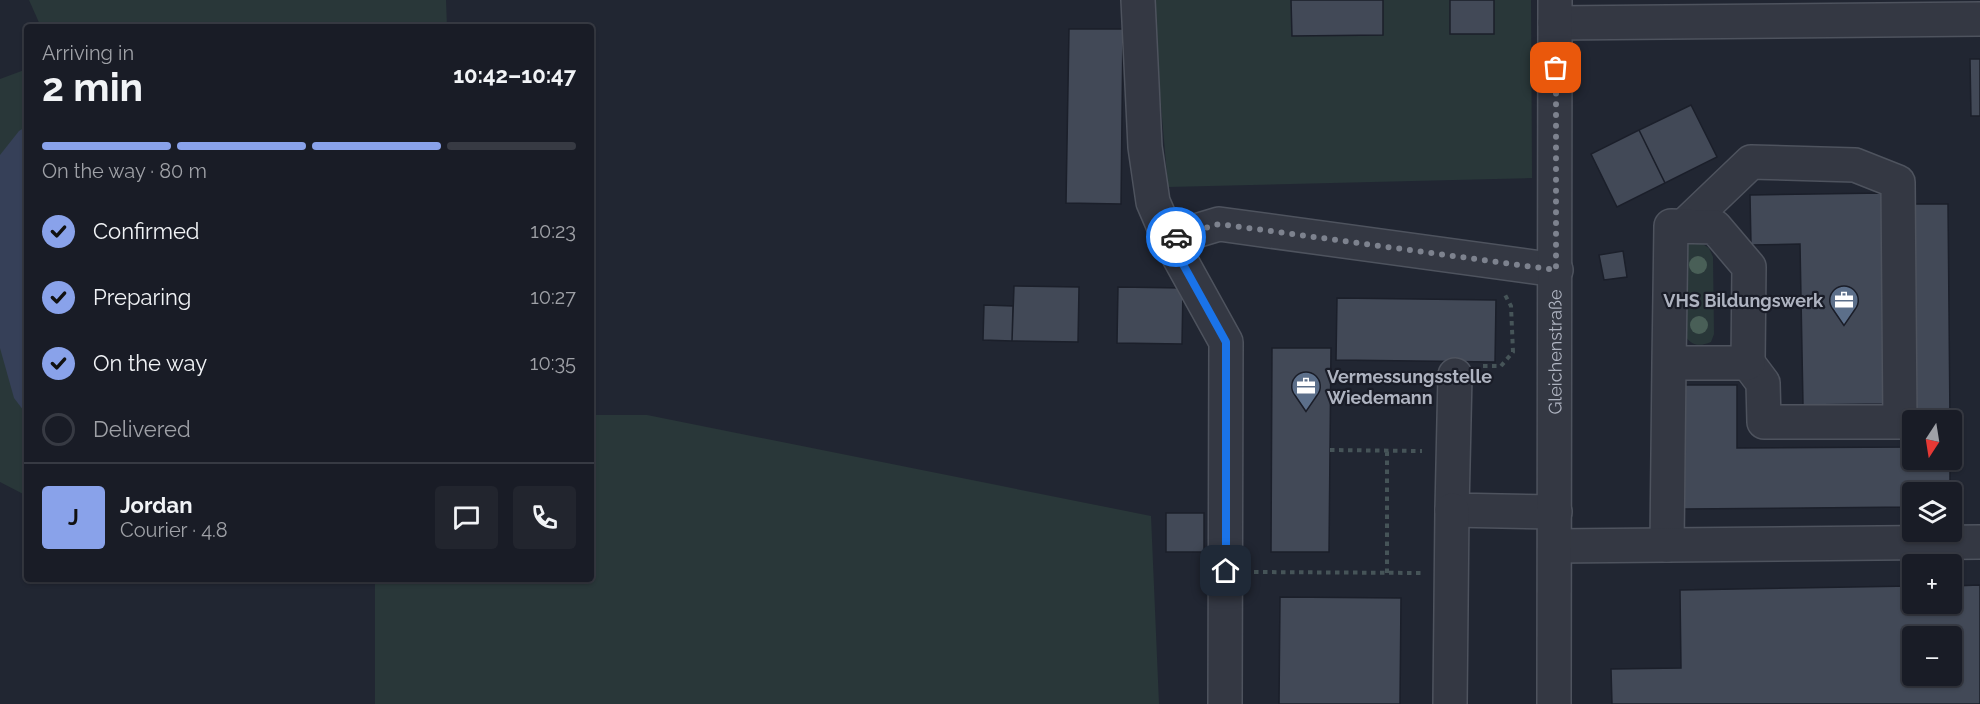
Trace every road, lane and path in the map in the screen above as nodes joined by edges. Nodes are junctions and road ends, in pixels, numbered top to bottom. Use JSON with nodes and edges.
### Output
{"nodes":[{"id":1,"x":1138,"y":0,"type":"edge"},
{"id":2,"x":1555,"y":11,"type":"edge"},
{"id":3,"x":1980,"y":19,"type":"edge"},
{"id":4,"x":1683,"y":226,"type":"junction"},
{"id":5,"x":1169,"y":239,"type":"junction"},
{"id":6,"x":1489,"y":261,"type":"junction"},
{"id":7,"x":1556,"y":270,"type":"junction"},
{"id":8,"x":1669,"y":363,"type":"junction"},
{"id":9,"x":1748,"y":363,"type":"junction"},
{"id":10,"x":1455,"y":375,"type":"joint"},
{"id":11,"x":1330,"y":450,"type":"dead end"},
{"id":12,"x":1387,"y":450,"type":"junction"},
{"id":13,"x":1453,"y":451,"type":"junction"},
{"id":14,"x":1452,"y":510,"type":"junction"},
{"id":15,"x":1555,"y":512,"type":"junction"},
{"id":16,"x":1980,"y":542,"type":"edge"},
{"id":17,"x":1667,"y":545,"type":"junction"},
{"id":18,"x":1555,"y":546,"type":"junction"},
{"id":19,"x":1226,"y":571,"type":"junction"},
{"id":20,"x":1387,"y":573,"type":"junction"},
{"id":21,"x":1452,"y":573,"type":"junction"},
{"id":22,"x":1225,"y":704,"type":"edge"},
{"id":23,"x":1450,"y":704,"type":"edge"},
{"id":24,"x":1554,"y":704,"type":"edge"}],
"edges":[{"from":1,"to":5,"type":"street"},
{"from":2,"to":3,"type":"street"},
{"from":2,"to":7,"type":"street","name":"Gleichenstraße"},
{"from":4,"to":8,"type":"street"},
{"from":4,"to":9,"type":"street"},
{"from":4,"to":9,"type":"street"},
{"from":5,"to":6,"type":"street"},
{"from":5,"to":19,"type":"street"},
{"from":6,"to":7,"type":"street"},
{"from":6,"to":10,"type":"path"},
{"from":7,"to":15,"type":"street","name":"Gleichenstraße"},
{"from":8,"to":9,"type":"street"},
{"from":8,"to":17,"type":"street"},
{"from":10,"to":13,"type":"street"},
{"from":11,"to":12,"type":"path"},
{"from":12,"to":13,"type":"path"},
{"from":12,"to":20,"type":"path"},
{"from":13,"to":14,"type":"street"},
{"from":14,"to":15,"type":"street"},
{"from":14,"to":21,"type":"street"},
{"from":15,"to":18,"type":"street","name":"Gleichenstraße"},
{"from":16,"to":17,"type":"street"},
{"from":17,"to":18,"type":"street"},
{"from":18,"to":24,"type":"street","name":"Gleichenstraße"},
{"from":19,"to":20,"type":"path"},
{"from":19,"to":22,"type":"street"},
{"from":20,"to":21,"type":"path"},
{"from":21,"to":23,"type":"street"}]}
